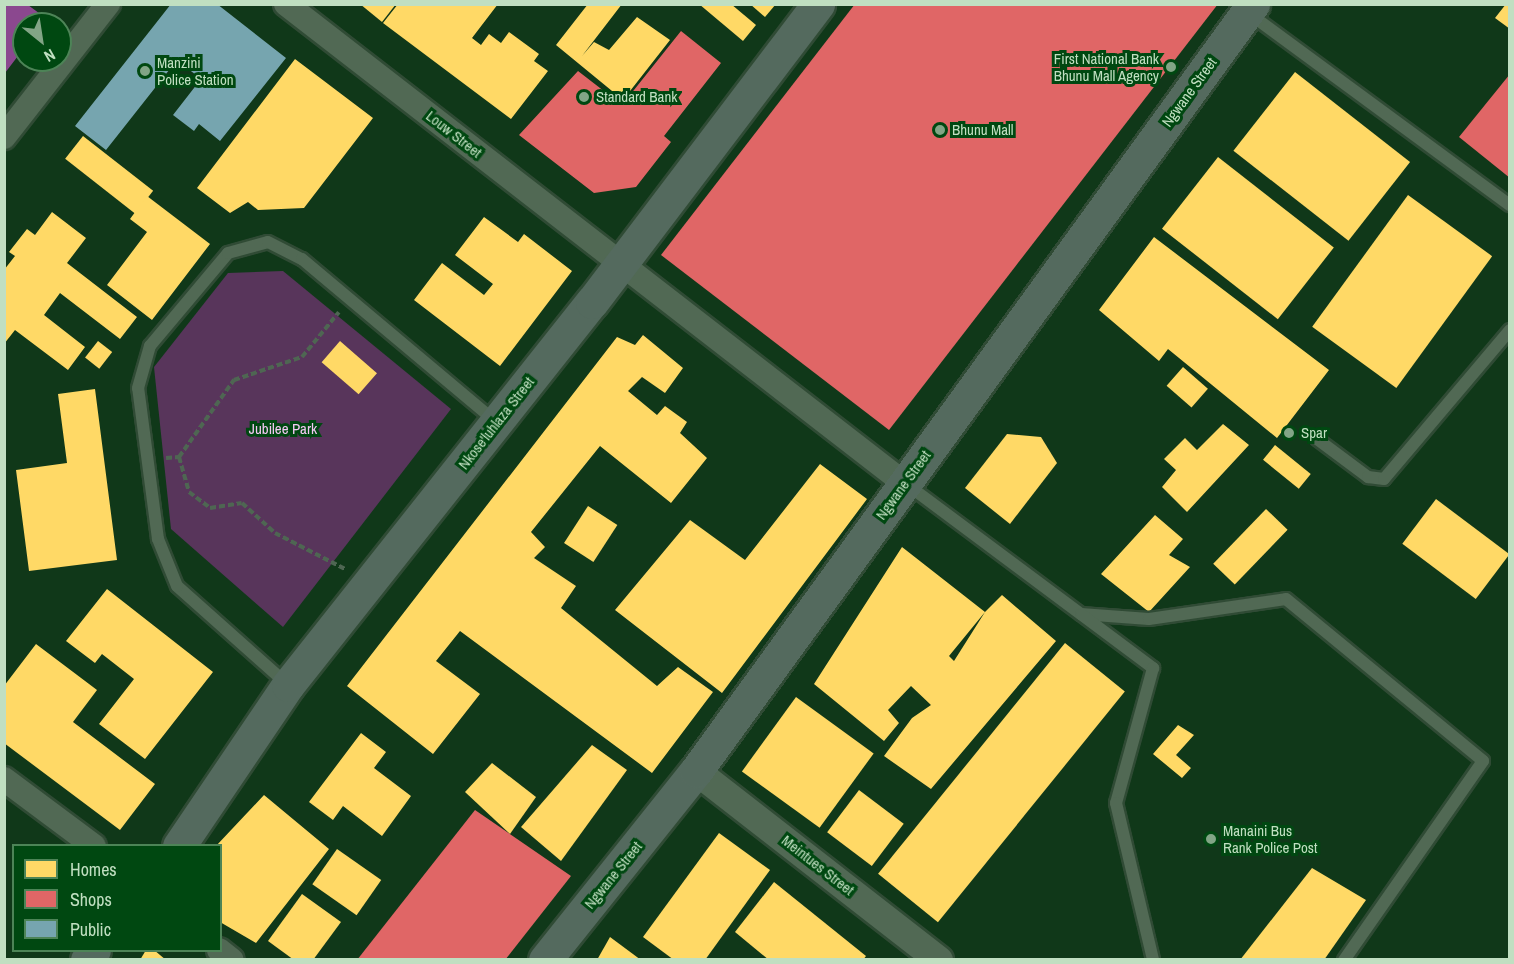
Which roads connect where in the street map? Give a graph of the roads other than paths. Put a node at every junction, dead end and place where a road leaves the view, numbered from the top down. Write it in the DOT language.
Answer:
graph roads {
  1 [pos="108,4"];
  2 [pos="286,4"];
  3 [pos="818,4"];
  4 [pos="1250,8"];
  5 [pos="4,137"];
  6 [pos="1509,205"];
  7 [pos="621,264"];
  8 [pos="1509,330"];
  9 [pos="496,422"];
  10 [pos="1317,439"];
  11 [pos="904,483"];
  12 [pos="1081,615"];
  13 [pos="288,685"];
  14 [pos="696,771"];
  15 [pos="4,779"];
  16 [pos="91,844"];
  17 [pos="180,844"];
  18 [pos="545,960"];
  19 [pos="939,960"];
  20 [pos="1153,960"];
  21 [pos="1344,960"];
  1 -- 5 [label="street"];
  2 -- 7 [label="street, Louw Street"];
  3 -- 7 [label="main road, Nkose'luhlaza Street"];
  4 -- 6 [label="lane"];
  4 -- 11 [label="main road, Ngwane Street"];
  7 -- 9 [label="main road, Nkose'luhlaza Street"];
  7 -- 11 [label="street, Louw Street"];
  8 -- 10 [label="lane"];
  9 -- 13 [label="main road, Nkose'luhlaza Street"];
  9 -- 13 [label="lane"];
  11 -- 12 [label="lane"];
  11 -- 14 [label="main road, Ngwane Street"];
  12 -- 20 [label="lane"];
  12 -- 21 [label="lane"];
  13 -- 17 [label="main road, Nkose'luhlaza Street"];
  14 -- 18 [label="main road, Ngwane Street"];
  14 -- 19 [label="street, Meintues Street"];
  15 -- 16 [label="street"];
}
